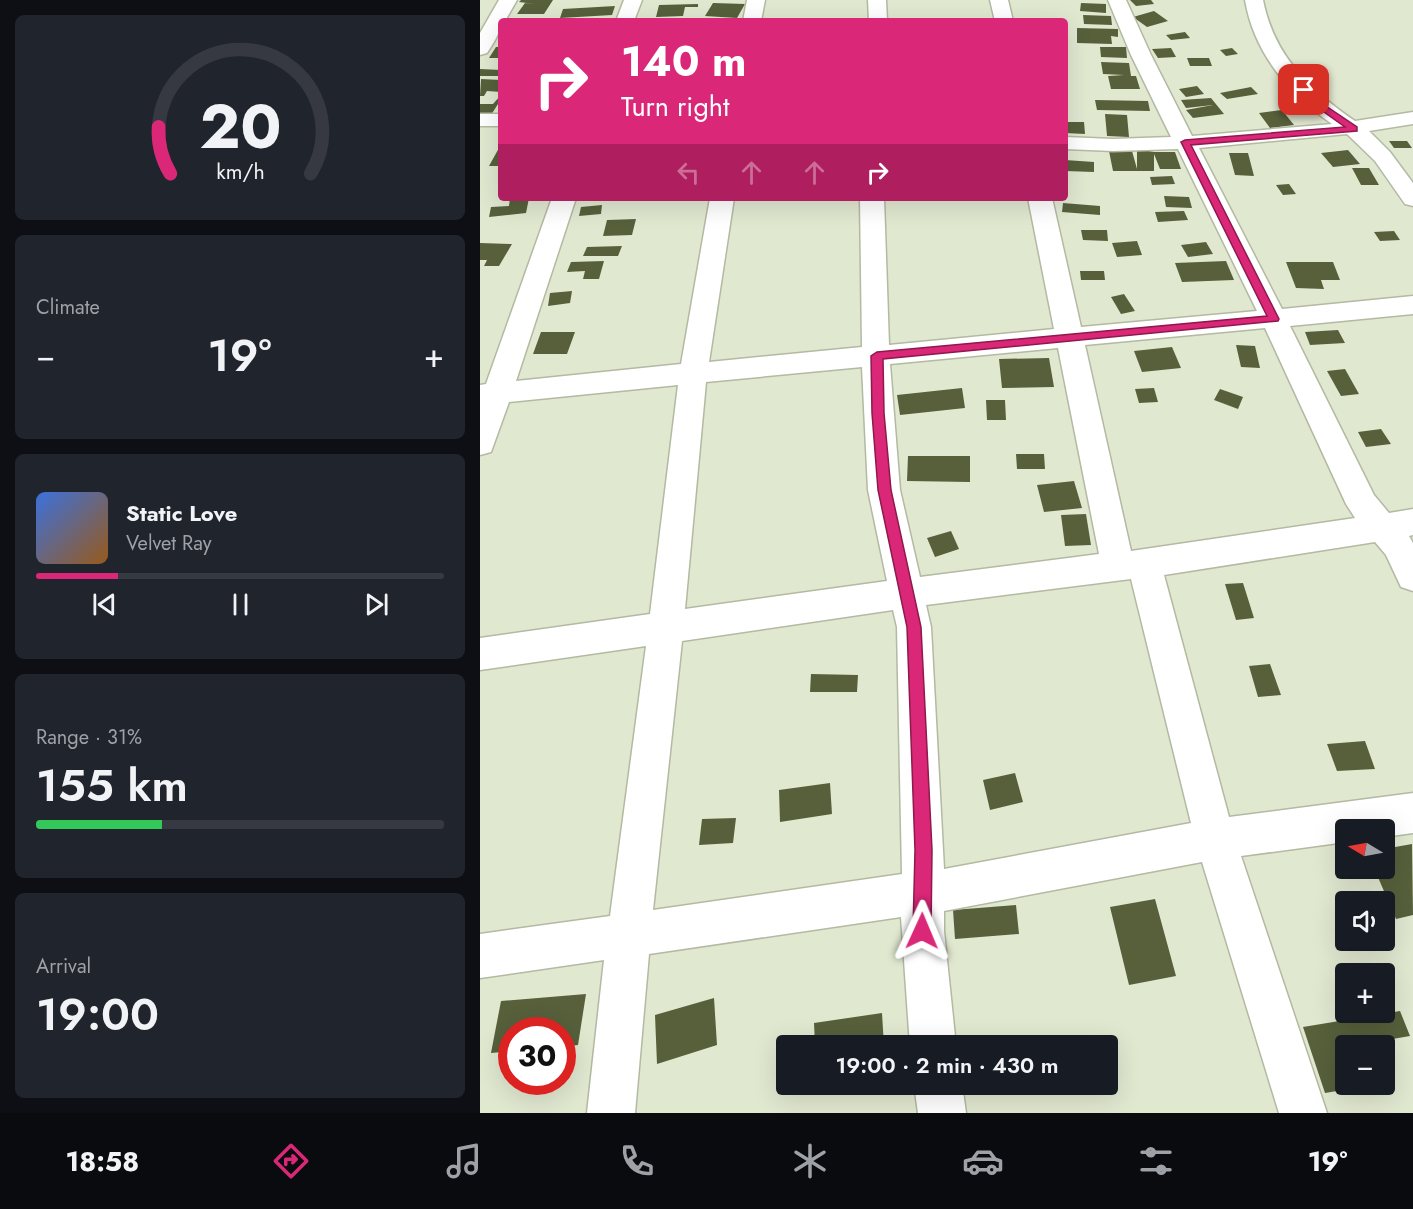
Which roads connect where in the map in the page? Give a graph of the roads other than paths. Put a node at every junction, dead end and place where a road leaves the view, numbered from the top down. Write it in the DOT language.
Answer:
graph roads {
  1 [pos="508,0"];
  2 [pos="633,0"];
  3 [pos="756,0"];
  4 [pos="878,0"];
  5 [pos="999,0"];
  6 [pos="1117,0"];
  7 [pos="1254,0"];
  8 [pos="627,18"];
  9 [pos="753,18"];
  10 [pos="878,18"];
  11 [pos="1003,18"];
  12 [pos="480,49"];
  13 [pos="1413,118"];
  14 [pos="480,120"];
  15 [pos="498,120"];
  16 [pos="1353,129"];
  17 [pos="1185,142"];
  18 [pos="1068,143"];
  19 [pos="1413,199"];
  20 [pos="563,201"];
  21 [pos="722,201"];
  22 [pos="872,201"];
  23 [pos="1041,201"];
  24 [pos="1413,305"];
  25 [pos="1274,319"];
  26 [pos="1068,339"];
  27 [pos="877,356"];
  28 [pos="693,373"];
  29 [pos="488,394"];
  30 [pos="480,444"];
  31 [pos="1397,525"];
  32 [pos="1131,566"];
  33 [pos="1413,578"];
  34 [pos="907,594"];
  35 [pos="666,628"];
  36 [pos="480,654"];
  37 [pos="1413,813"];
  38 [pos="1215,839"];
  39 [pos="922,893"];
  40 [pos="629,934"];
  41 [pos="480,956"];
  42 [pos="932,1035"];
  43 [pos="940,1095"];
  44 [pos="611,1113"];
  45 [pos="942,1113"];
  46 [pos="1303,1113"];
  1 -- 12 [label="street"];
  2 -- 8 [label="street"];
  3 -- 9 [label="street"];
  4 -- 10 [label="street"];
  5 -- 11 [label="street"];
  6 -- 17 [label="street"];
  7 -- 16 [label="street"];
  13 -- 16 [label="street"];
  14 -- 15 [label="street"];
  16 -- 17 [label="street"];
  16 -- 19 [label="street"];
  17 -- 18 [label="street"];
  17 -- 25 [label="street"];
  20 -- 29 [label="street"];
  21 -- 28 [label="street"];
  22 -- 27 [label="street"];
  23 -- 26 [label="street"];
  24 -- 25 [label="street"];
  25 -- 26 [label="street"];
  25 -- 31 [label="street"];
  26 -- 27 [label="street"];
  26 -- 32 [label="street"];
  27 -- 28 [label="street"];
  27 -- 34 [label="street"];
  28 -- 29 [label="street"];
  28 -- 35 [label="street"];
  29 -- 30 [label="street"];
  31 -- 32 [label="street"];
  31 -- 33 [label="street"];
  32 -- 34 [label="street"];
  32 -- 38 [label="street"];
  34 -- 35 [label="street"];
  34 -- 39 [label="street"];
  35 -- 36 [label="street"];
  35 -- 40 [label="street"];
  37 -- 38 [label="street"];
  38 -- 39 [label="street"];
  38 -- 46 [label="street"];
  39 -- 40 [label="street"];
  39 -- 42 [label="street"];
  40 -- 41 [label="street"];
  40 -- 44 [label="street"];
  43 -- 45 [label="street"];
}
